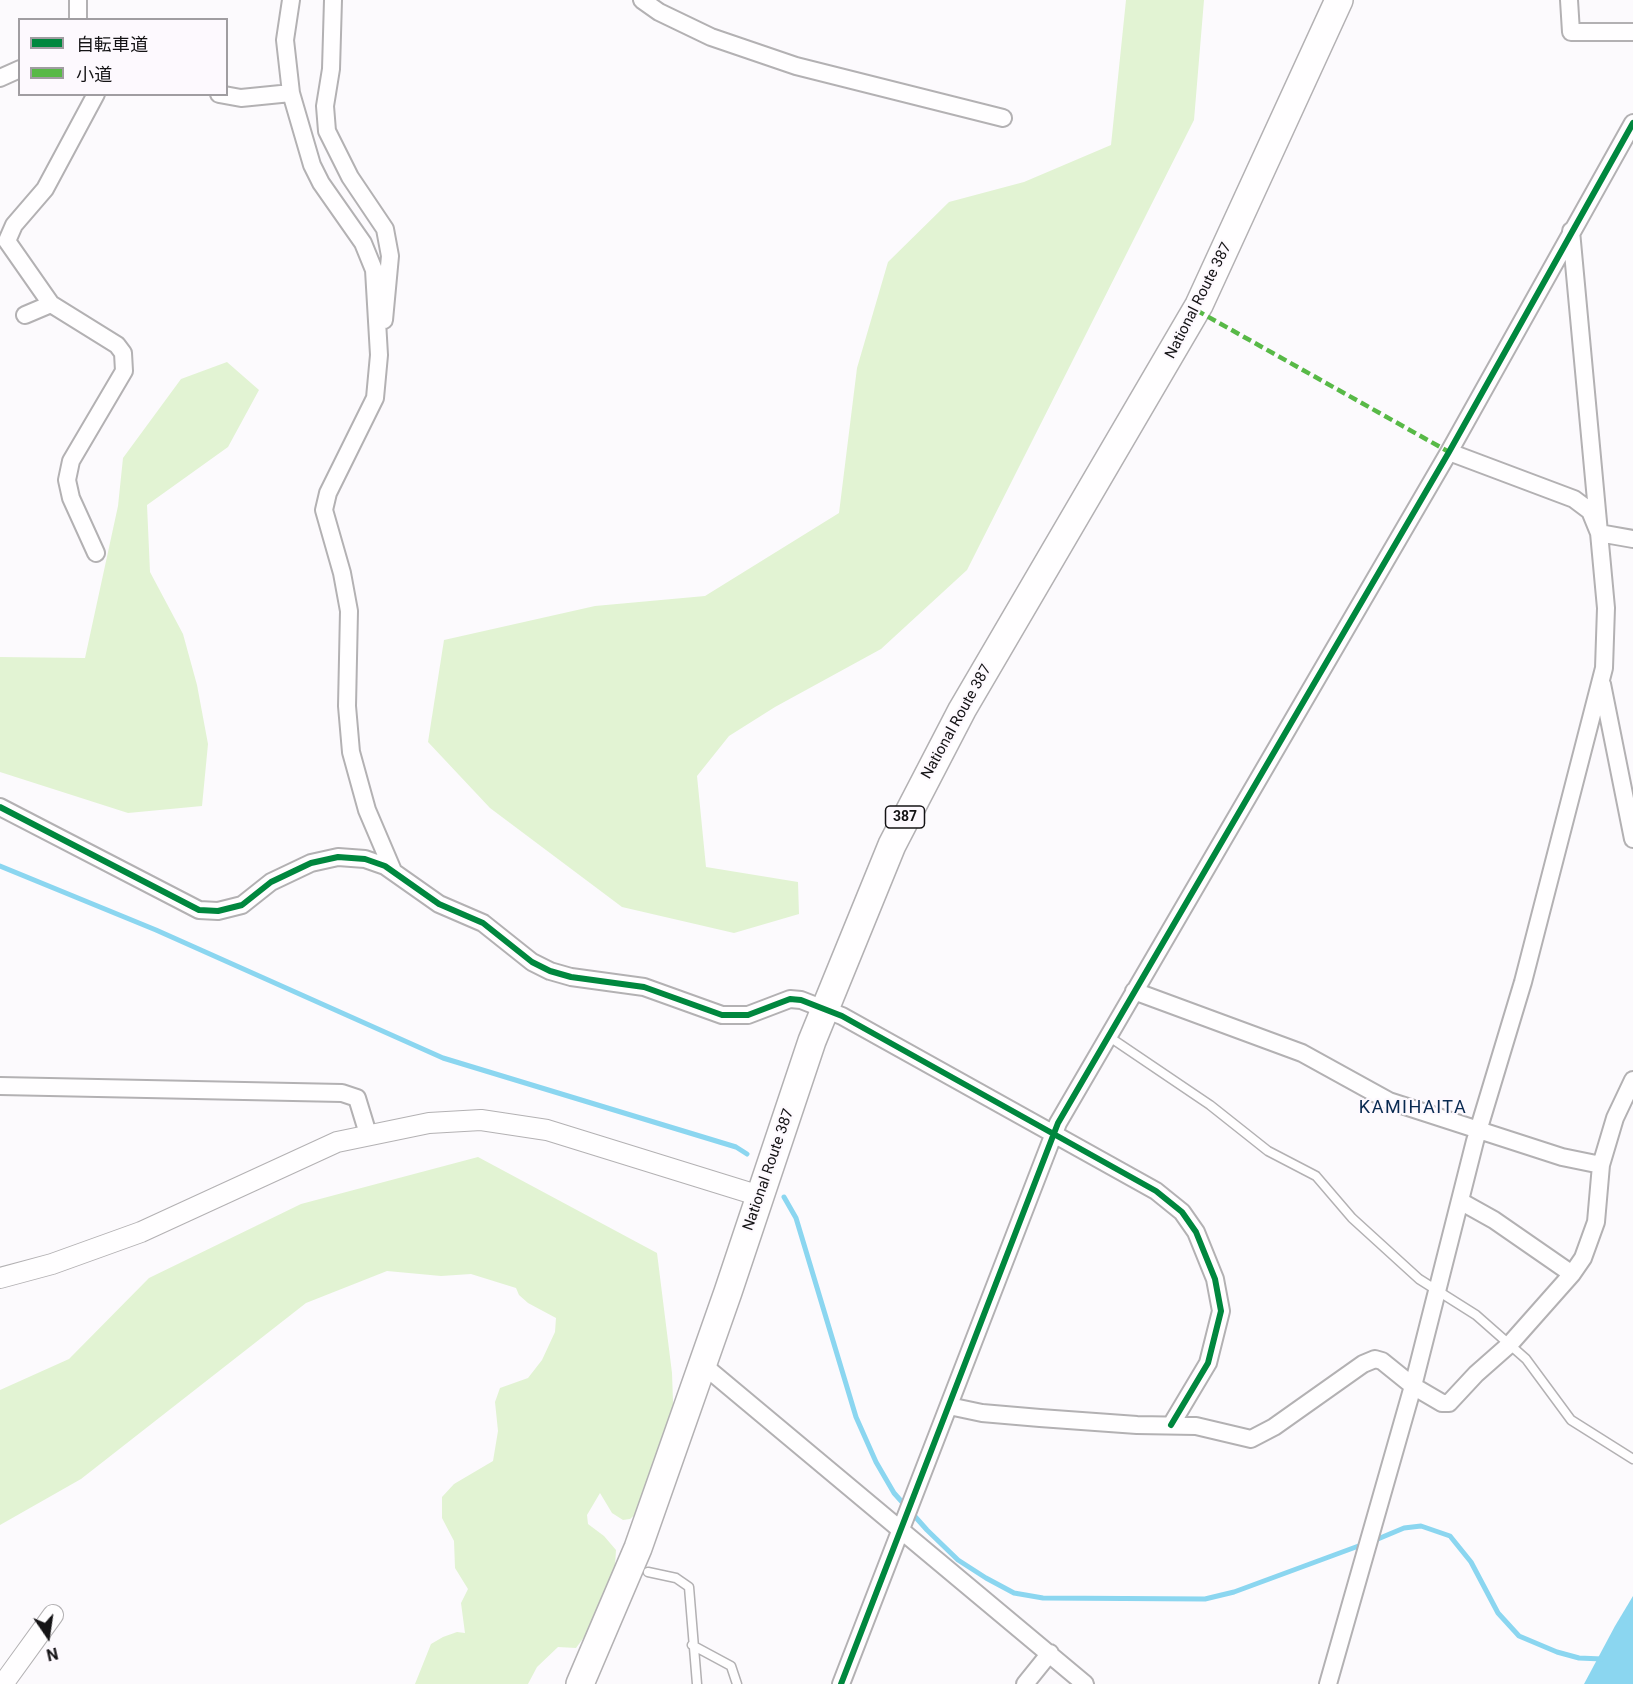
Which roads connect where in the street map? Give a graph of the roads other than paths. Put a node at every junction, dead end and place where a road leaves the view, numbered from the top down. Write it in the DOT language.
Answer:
graph roads {
  1 [pos="78,0"];
  2 [pos="291,0"];
  3 [pos="333,0"];
  4 [pos="642,0"];
  5 [pos="1339,0"];
  6 [pos="1569,0"];
  7 [pos="78,18"];
  8 [pos="1633,32"];
  9 [pos="18,70"];
  10 [pos="0,78"];
  11 [pos="291,93"];
  12 [pos="95,96"];
  13 [pos="228,96"];
  14 [pos="1003,118"];
  15 [pos="1633,123"];
  16 [pos="1571,231"];
  17 [pos="51,304"];
  18 [pos="25,315"];
  19 [pos="379,355"];
  20 [pos="1449,452"];
  21 [pos="1599,533"];
  22 [pos="1633,539"];
  23 [pos="96,553"];
  24 [pos="1601,680"];
  25 [pos="0,807"];
  26 [pos="1633,838"];
  27 [pos="393,871"];
  28 [pos="1134,991"];
  29 [pos="824,1008"];
  30 [pos="1108,1036"];
  31 [pos="0,1086"];
  32 [pos="1632,1086"];
  33 [pos="1478,1131"];
  34 [pos="368,1134"];
  35 [pos="1053,1134"];
  36 [pos="1601,1165"];
  37 [pos="760,1196"];
  38 [pos="1460,1201"];
  39 [pos="1572,1274"];
  40 [pos="0,1278"];
  41 [pos="1437,1290"];
  42 [pos="1510,1344"];
  43 [pos="702,1364"];
  44 [pos="1413,1386"];
  45 [pos="949,1406"];
  46 [pos="1171,1425"];
  47 [pos="1633,1459"];
  48 [pos="900,1532"];
  49 [pos="648,1572"];
  50 [pos="53,1615"];
  51 [pos="692,1645"];
  52 [pos="1050,1653"];
  53 [pos="3,1684"];
  54 [pos="580,1684"];
  55 [pos="697,1684"];
  56 [pos="737,1684"];
  57 [pos="841,1684"];
  58 [pos="1024,1684"];
  59 [pos="1084,1684"];
  60 [pos="1328,1684"];
  1 -- 7 [label="street"];
  2 -- 11 [label="street"];
  3 -- 19 [label="street"];
  4 -- 14 [label="street"];
  5 -- 29 [label="highway, National Route 387 / 387"];
  6 -- 8 [label="street"];
  9 -- 10 [label="street"];
  11 -- 13 [label="street"];
  11 -- 19 [label="street"];
  12 -- 17 [label="street"];
  15 -- 16 [label="street"];
  16 -- 20 [label="street"];
  16 -- 21 [label="street"];
  17 -- 18 [label="street"];
  17 -- 23 [label="street"];
  19 -- 27 [label="street"];
  20 -- 21 [label="street"];
  20 -- 28 [label="street"];
  21 -- 22 [label="street"];
  21 -- 24 [label="street"];
  24 -- 26 [label="street"];
  24 -- 33 [label="street"];
  25 -- 27 [label="street"];
  27 -- 29 [label="street"];
  28 -- 30 [label="street"];
  28 -- 33 [label="street"];
  29 -- 35 [label="street"];
  29 -- 37 [label="highway, National Route 387 / 387"];
  30 -- 35 [label="street"];
  30 -- 41 [label="lane"];
  31 -- 34 [label="street"];
  32 -- 36 [label="street"];
  33 -- 36 [label="street"];
  33 -- 38 [label="street"];
  34 -- 37 [label="street"];
  34 -- 40 [label="street"];
  35 -- 45 [label="street"];
  35 -- 46 [label="street"];
  36 -- 39 [label="street"];
  37 -- 43 [label="highway, National Route 387 / 387"];
  38 -- 39 [label="street"];
  38 -- 41 [label="street"];
  39 -- 42 [label="street"];
  41 -- 42 [label="lane"];
  41 -- 44 [label="street"];
  42 -- 44 [label="street"];
  42 -- 47 [label="lane"];
  43 -- 48 [label="street"];
  43 -- 54 [label="highway, National Route 387 / 387"];
  44 -- 46 [label="street"];
  44 -- 60 [label="street"];
  45 -- 46 [label="street"];
  45 -- 48 [label="street"];
  48 -- 52 [label="street"];
  48 -- 57 [label="street"];
  49 -- 51 [label="lane"];
  50 -- 53 [label="street"];
  51 -- 55 [label="lane"];
  51 -- 56 [label="lane"];
  52 -- 58 [label="street"];
  52 -- 59 [label="street"];
}
